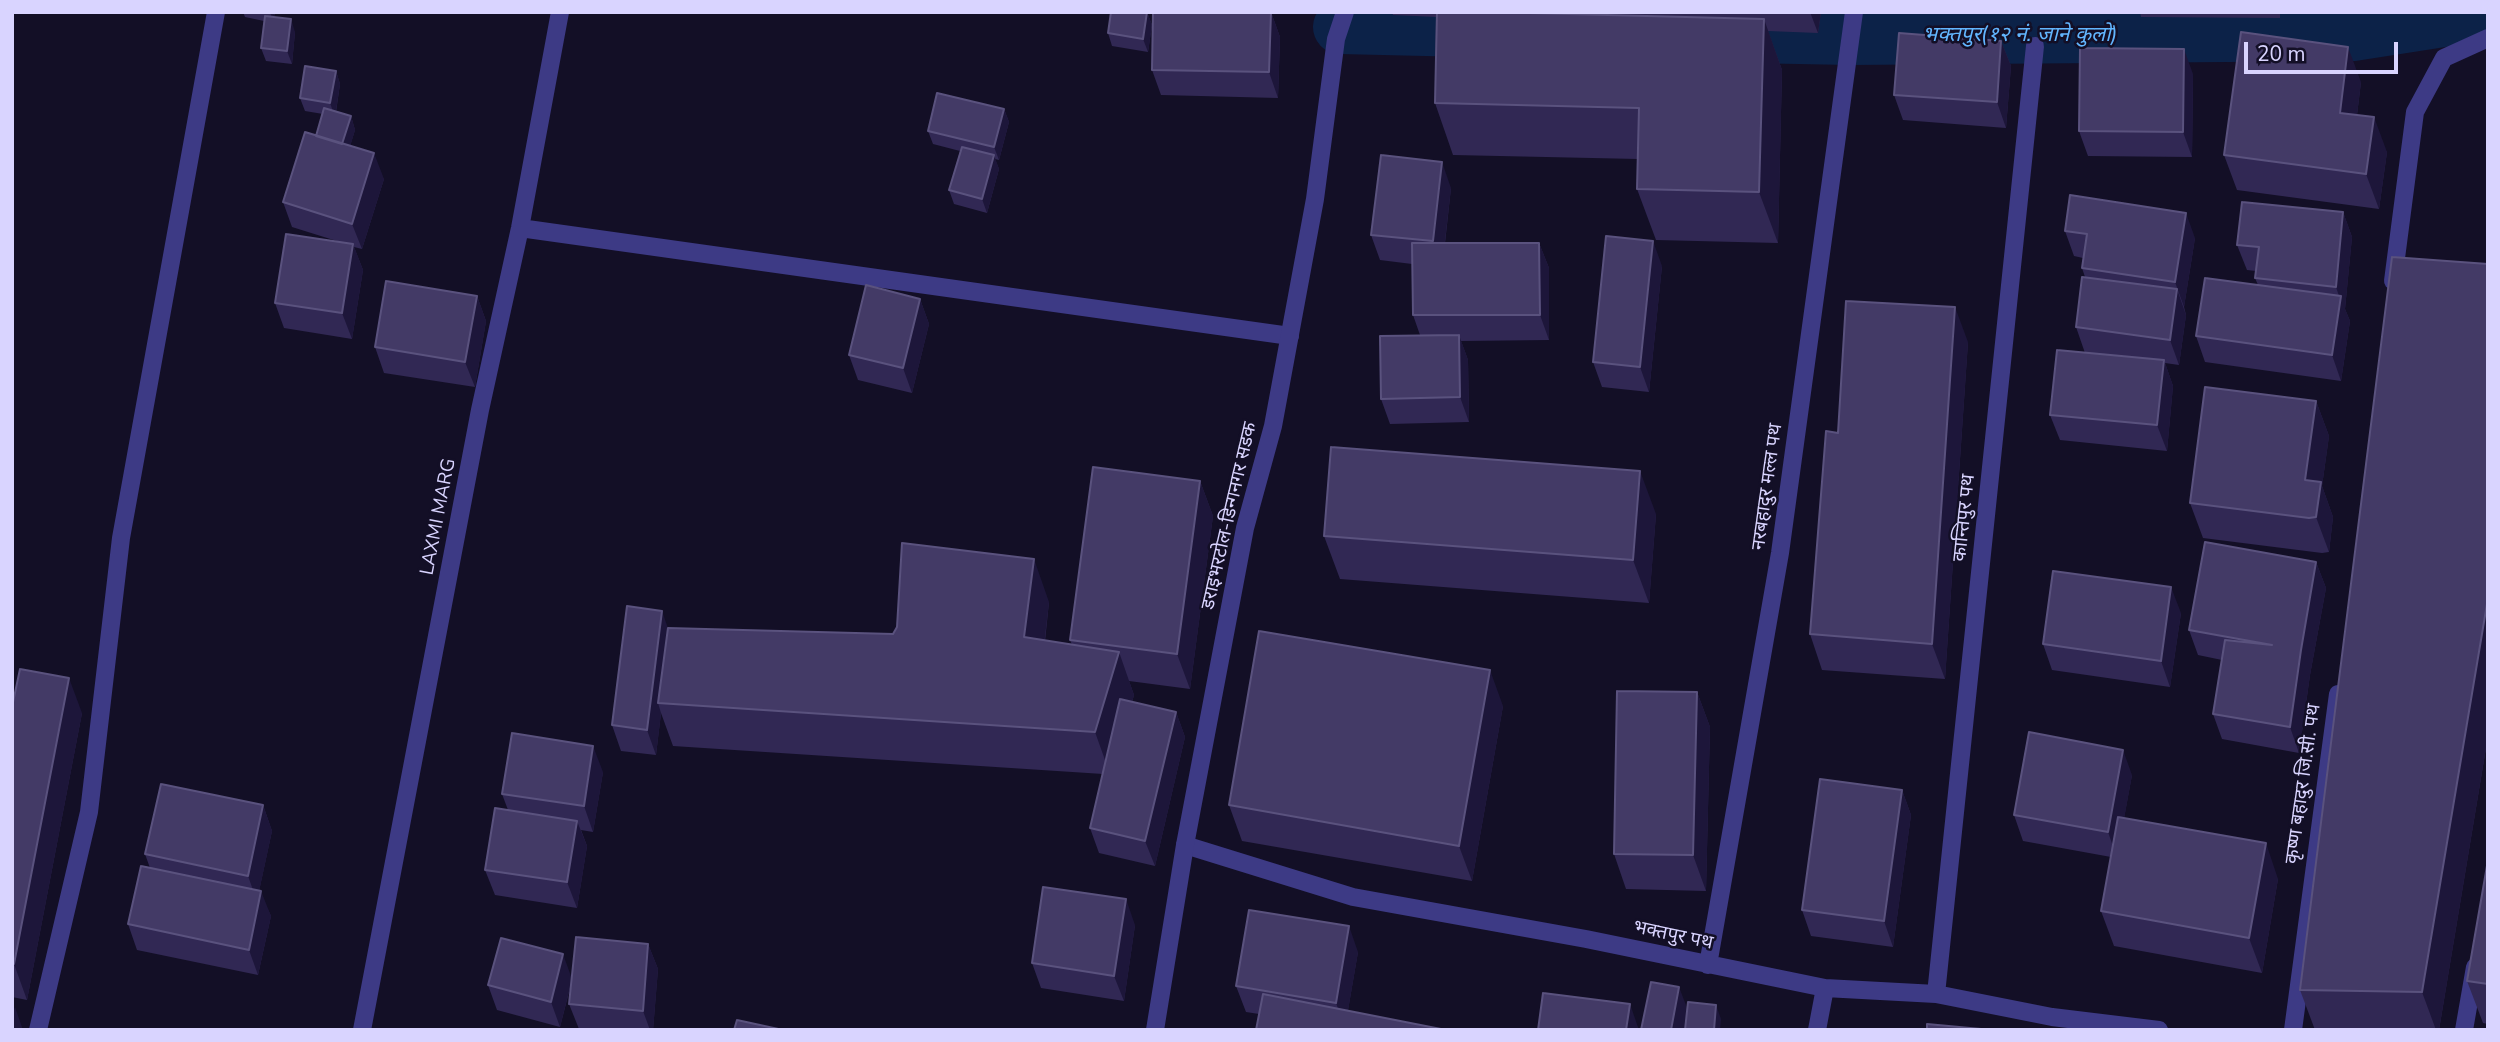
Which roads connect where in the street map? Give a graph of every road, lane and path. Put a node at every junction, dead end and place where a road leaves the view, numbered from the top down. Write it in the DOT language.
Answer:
graph roads {
  1 [pos="216,12"];
  2 [pos="560,12"];
  3 [pos="1345,12"];
  4 [pos="1854,12"];
  5 [pos="2488,38"];
  6 [pos="2035,46"];
  7 [pos="520,228"];
  8 [pos="2390,304"];
  9 [pos="1290,336"];
  10 [pos="2340,674"];
  11 [pos="1185,845"];
  12 [pos="2477,952"];
  13 [pos="1709,965"];
  14 [pos="1825,988"];
  15 [pos="1936,994"];
  16 [pos="38,1030"];
  17 [pos="362,1030"];
  18 [pos="1155,1030"];
  19 [pos="1817,1030"];
  20 [pos="2159,1030"];
  21 [pos="2293,1030"];
  22 [pos="2465,1030"];
  1 -- 16 [label="street"];
  2 -- 7 [label="street, LAXMI MARG"];
  3 -- 9 [label="street, डराइभरटोल-डिन्गनगर सडक"];
  4 -- 13 [label="street, नरबहादुर मल्ल पथ"];
  5 -- 8 [label="street"];
  6 -- 15 [label="street, कान्तिपुर पथ"];
  7 -- 9 [label="street"];
  7 -- 17 [label="street, LAXMI MARG"];
  9 -- 11 [label="street, डराइभरटोल-डिन्गनगर सडक"];
  10 -- 21 [label="street, कृष्ण बहादुर जि.सी. पथ"];
  11 -- 13 [label="street, भक्तपुर पथ"];
  11 -- 18 [label="street, डराइभरटोल-डिन्गनगर सडक"];
  12 -- 22 [label="street"];
  13 -- 14 [label="street, भक्तपुर पथ"];
  14 -- 15 [label="street, भक्तपुर पथ"];
  14 -- 19 [label="street"];
  15 -- 20 [label="street, भक्तपुर पथ"];
}
